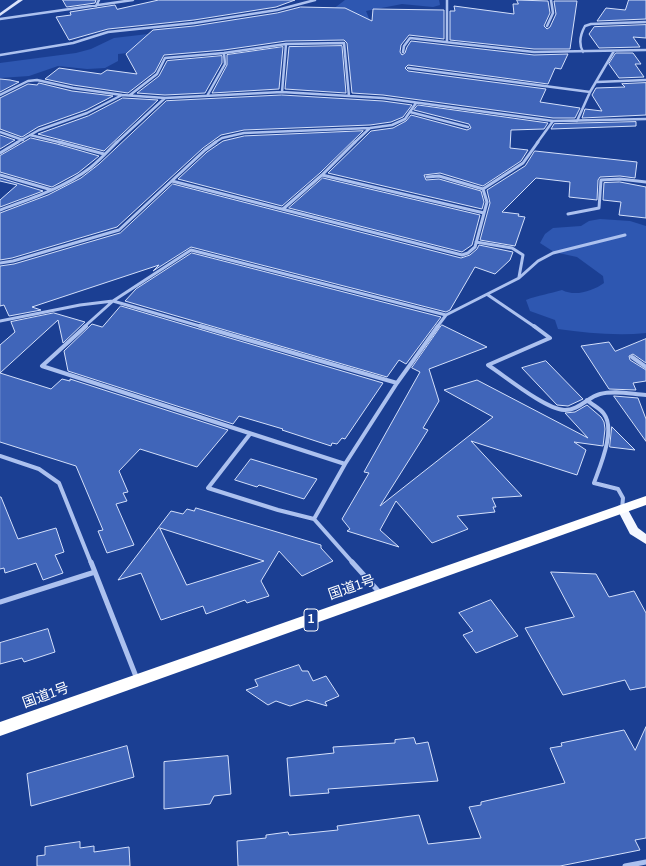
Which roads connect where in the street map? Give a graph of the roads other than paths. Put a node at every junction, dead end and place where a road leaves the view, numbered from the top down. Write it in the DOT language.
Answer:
graph roads {
  1 [pos="20,0"];
  2 [pos="99,0"];
  3 [pos="133,0"];
  4 [pos="315,0"];
  5 [pos="447,0"];
  6 [pos="551,0"];
  7 [pos="96,6"];
  8 [pos="0,15"];
  9 [pos="0,19"];
  10 [pos="646,22"];
  11 [pos="547,26"];
  12 [pos="447,42"];
  13 [pos="286,44"];
  14 [pos="646,50"];
  15 [pos="614,51"];
  16 [pos="403,52"];
  17 [pos="583,52"];
  18 [pos="224,53"];
  19 [pos="0,55"];
  20 [pos="408,68"];
  21 [pos="646,80"];
  22 [pos="597,82"];
  23 [pos="282,92"];
  24 [pos="590,92"];
  25 [pos="0,95"];
  26 [pos="122,95"];
  27 [pos="129,96"];
  28 [pos="207,96"];
  29 [pos="349,96"];
  30 [pos="165,98"];
  31 [pos="416,103"];
  32 [pos="410,112"];
  33 [pos="646,119"];
  34 [pos="553,121"];
  35 [pos="577,121"];
  36 [pos="468,127"];
  37 [pos="370,128"];
  38 [pos="0,132"];
  39 [pos="30,135"];
  40 [pos="23,140"];
  41 [pos="0,153"];
  42 [pos="104,154"];
  43 [pos="0,175"];
  44 [pos="322,175"];
  45 [pos="427,177"];
  46 [pos="172,181"];
  47 [pos="646,182"];
  48 [pos="483,189"];
  49 [pos="52,190"];
  50 [pos="284,209"];
  51 [pos="0,210"];
  52 [pos="484,214"];
  53 [pos="568,214"];
  54 [pos="625,235"];
  55 [pos="476,242"];
  56 [pos="0,263"];
  57 [pos="519,278"];
  58 [pos="488,295"];
  59 [pos="113,301"];
  60 [pos="446,315"];
  61 [pos="0,321"];
  62 [pos="632,357"];
  63 [pos="646,367"];
  64 [pos="397,383"];
  65 [pos="646,395"];
  66 [pos="587,400"];
  67 [pos="250,434"];
  68 [pos="0,456"];
  69 [pos="345,464"];
  70 [pos="646,500"];
  71 [pos="622,508"];
  72 [pos="314,519"];
  73 [pos="646,540"];
  74 [pos="95,572"];
  75 [pos="381,595"];
  76 [pos="0,602"];
  77 [pos="138,680"];
  78 [pos="0,729"];
  79 [pos="646,862"];
  80 [pos="625,866"];
  1 -- 8 [label="street"];
  2 -- 7 [label="street"];
  3 -- 7 [label="street"];
  4 -- 19 [label="street"];
  5 -- 12 [label="street"];
  6 -- 11 [label="street"];
  7 -- 9 [label="street"];
  10 -- 17 [label="street"];
  12 -- 16 [label="street"];
  12 -- 17 [label="street"];
  13 -- 18 [label="street"];
  13 -- 23 [label="street"];
  13 -- 29 [label="street"];
  14 -- 15 [label="street"];
  15 -- 17 [label="street"];
  15 -- 22 [label="street"];
  18 -- 27 [label="street"];
  18 -- 28 [label="street"];
  20 -- 24 [label="street"];
  21 -- 22 [label="street"];
  22 -- 24 [label="street"];
  23 -- 28 [label="street"];
  23 -- 29 [label="street"];
  24 -- 35 [label="street"];
  25 -- 26 [label="street"];
  26 -- 27 [label="street"];
  26 -- 39 [label="street"];
  27 -- 30 [label="street"];
  28 -- 30 [label="street"];
  29 -- 31 [label="street"];
  30 -- 42 [label="street"];
  31 -- 32 [label="street"];
  31 -- 34 [label="street"];
  32 -- 36 [label="street"];
  32 -- 37 [label="street"];
  33 -- 35 [label="street"];
  34 -- 35 [label="street"];
  34 -- 48 [label="street"];
  37 -- 44 [label="street"];
  37 -- 46 [label="street"];
  38 -- 40 [label="street"];
  39 -- 40 [label="street"];
  39 -- 42 [label="street"];
  40 -- 41 [label="street"];
  42 -- 49 [label="street"];
  43 -- 49 [label="street"];
  44 -- 50 [label="street"];
  44 -- 52 [label="street"];
  45 -- 48 [label="street"];
  46 -- 50 [label="street"];
  46 -- 56 [label="street"];
  47 -- 53 [label="street"];
  48 -- 52 [label="street"];
  49 -- 51 [label="street"];
  50 -- 55 [label="street"];
  52 -- 55 [label="street"];
  54 -- 57 [label="street"];
  55 -- 57 [label="street"];
  57 -- 58 [label="street"];
  58 -- 60 [label="street"];
  58 -- 66 [label="street"];
  59 -- 60 [label="street"];
  59 -- 61 [label="street"];
  59 -- 64 [label="street"];
  59 -- 67 [label="street"];
  60 -- 64 [label="street"];
  62 -- 63 [label="street"];
  64 -- 69 [label="street"];
  65 -- 66 [label="street"];
  66 -- 71 [label="street"];
  67 -- 69 [label="street"];
  67 -- 72 [label="street"];
  68 -- 74 [label="street"];
  69 -- 72 [label="street"];
  70 -- 71 [label="highway, 国道1号 / 1"];
  71 -- 73 [label="main road"];
  71 -- 75 [label="highway, 国道1号 / 1"];
  72 -- 75 [label="street"];
  74 -- 76 [label="street"];
  74 -- 77 [label="street"];
  75 -- 77 [label="highway, 国道1号 / 1"];
  77 -- 78 [label="highway, 国道1号 / 1"];
  79 -- 80 [label="street"];
}
